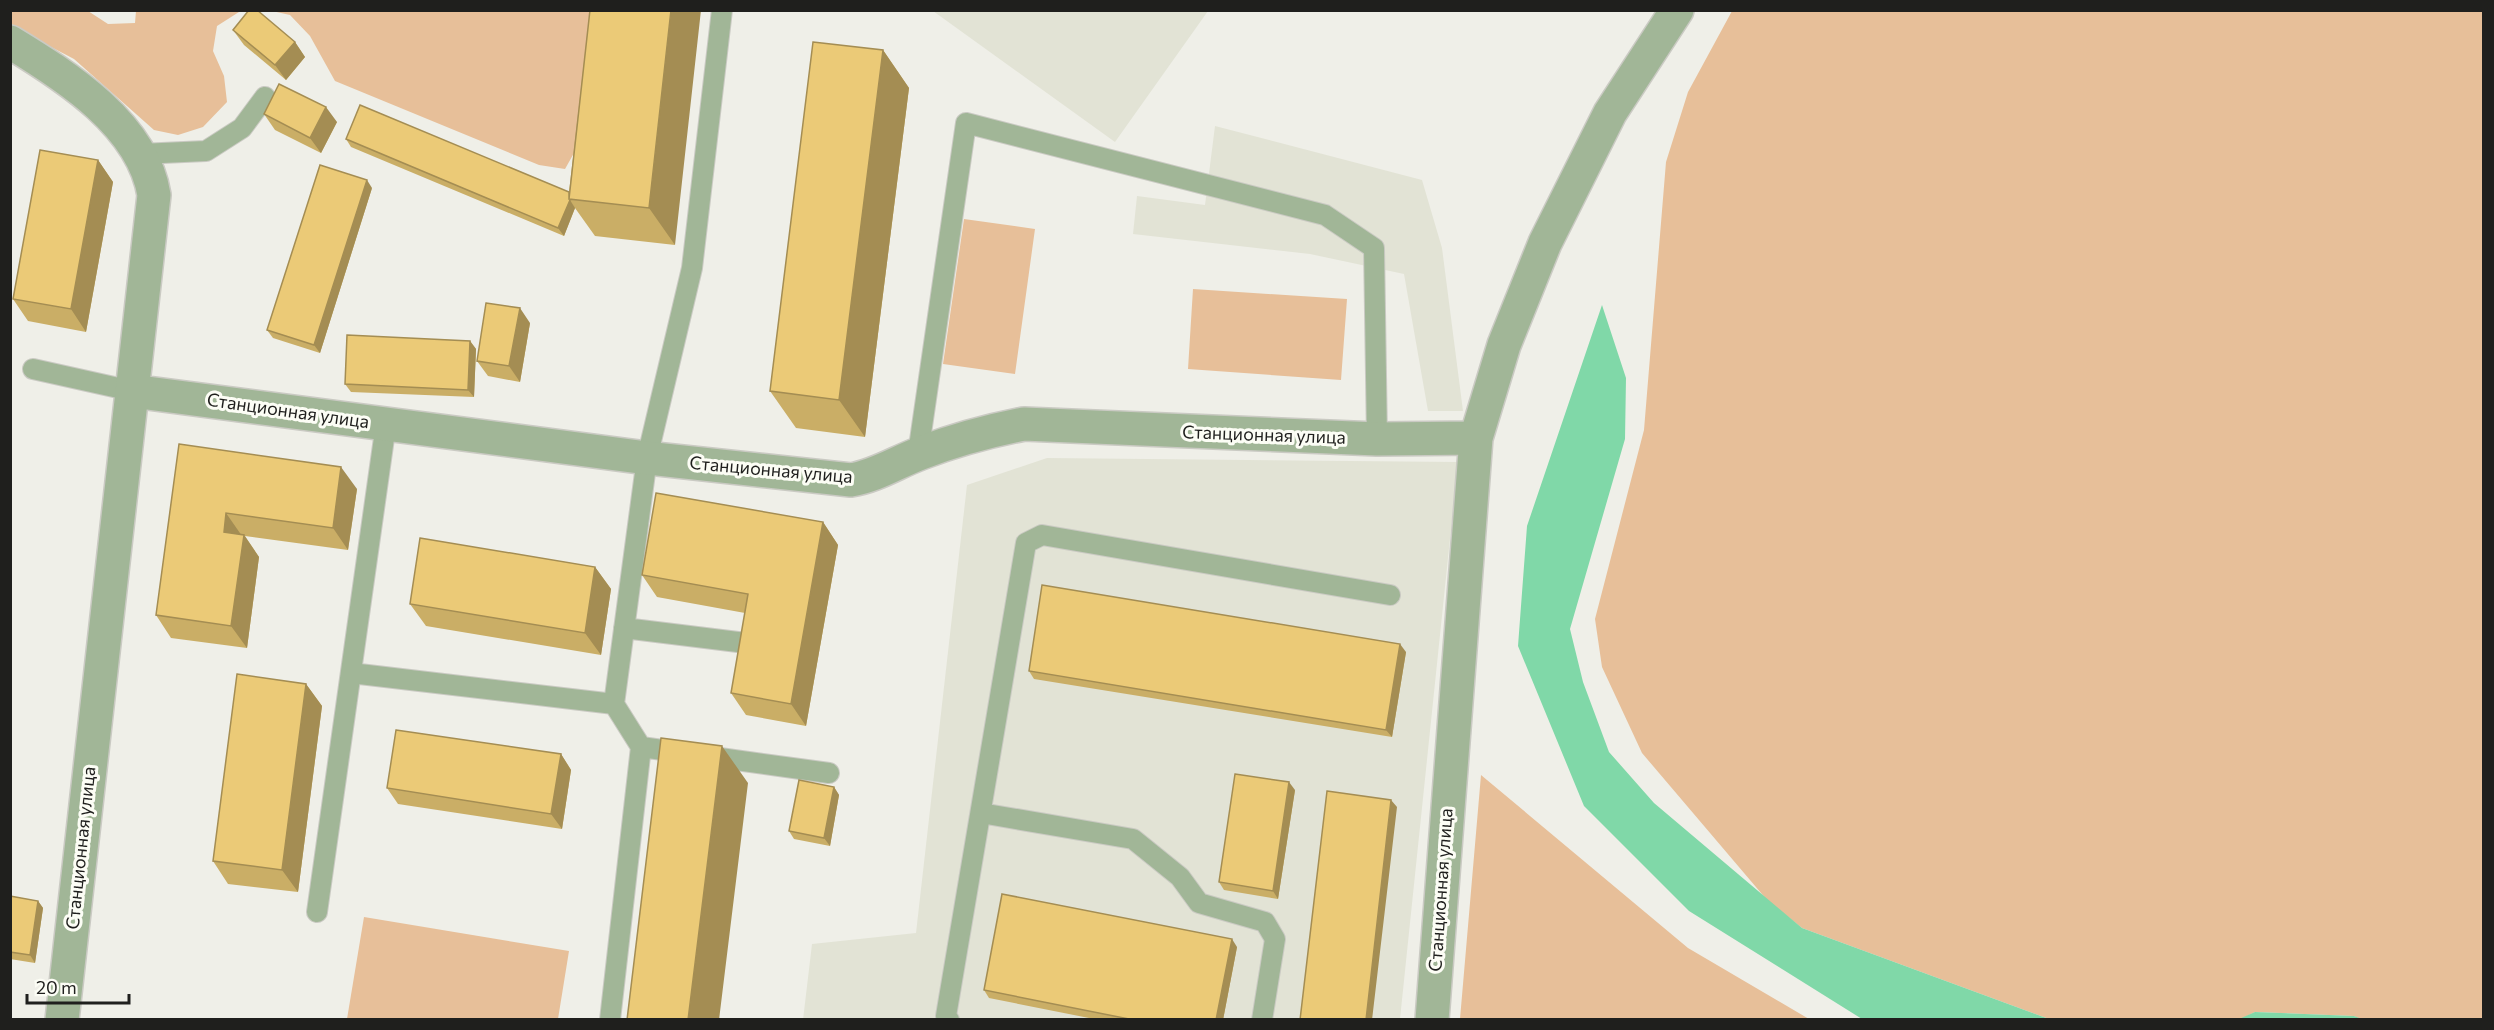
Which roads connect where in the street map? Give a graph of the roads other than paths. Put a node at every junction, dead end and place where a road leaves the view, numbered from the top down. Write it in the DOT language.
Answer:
graph roads {
  1 [pos="722,10"];
  2 [pos="1677,10"];
  3 [pos="10,42"];
  4 [pos="265,97"];
  5 [pos="140,154"];
  6 [pos="33,369"];
  7 [pos="132,391"];
  8 [pos="386,424"];
  9 [pos="1476,438"];
  10 [pos="1377,439"];
  11 [pos="918,454"];
  12 [pos="647,458"];
  13 [pos="1390,595"];
  14 [pos="624,628"];
  15 [pos="746,643"];
  16 [pos="351,672"];
  17 [pos="614,704"];
  18 [pos="642,747"];
  19 [pos="829,773"];
  20 [pos="981,813"];
  21 [pos="317,912"];
  22 [pos="62,1020"];
  23 [pos="610,1020"];
  24 [pos="949,1020"];
  25 [pos="1262,1020"];
  26 [pos="1432,1020"];
  1 -- 12 [label="lane"];
  2 -- 9 [label="street, Станционная улица"];
  3 -- 5 [label="street"];
  4 -- 5 [label="lane"];
  5 -- 7 [label="street, Станционная улица"];
  6 -- 7 [label="lane"];
  7 -- 8 [label="street, Станционная улица"];
  7 -- 22 [label="street, Станционная улица"];
  8 -- 12 [label="street, Станционная улица"];
  8 -- 16 [label="lane"];
  9 -- 10 [label="street, Станционная улица"];
  9 -- 26 [label="street, Станционная улица"];
  10 -- 11 [label="street, Станционная улица"];
  10 -- 11 [label="lane"];
  11 -- 12 [label="street, Станционная улица"];
  12 -- 14 [label="lane"];
  13 -- 20 [label="lane"];
  14 -- 15 [label="lane"];
  14 -- 17 [label="lane"];
  16 -- 17 [label="lane"];
  16 -- 21 [label="lane"];
  17 -- 18 [label="lane"];
  18 -- 19 [label="lane"];
  18 -- 23 [label="lane"];
  20 -- 24 [label="lane"];
  20 -- 25 [label="lane"];
}
